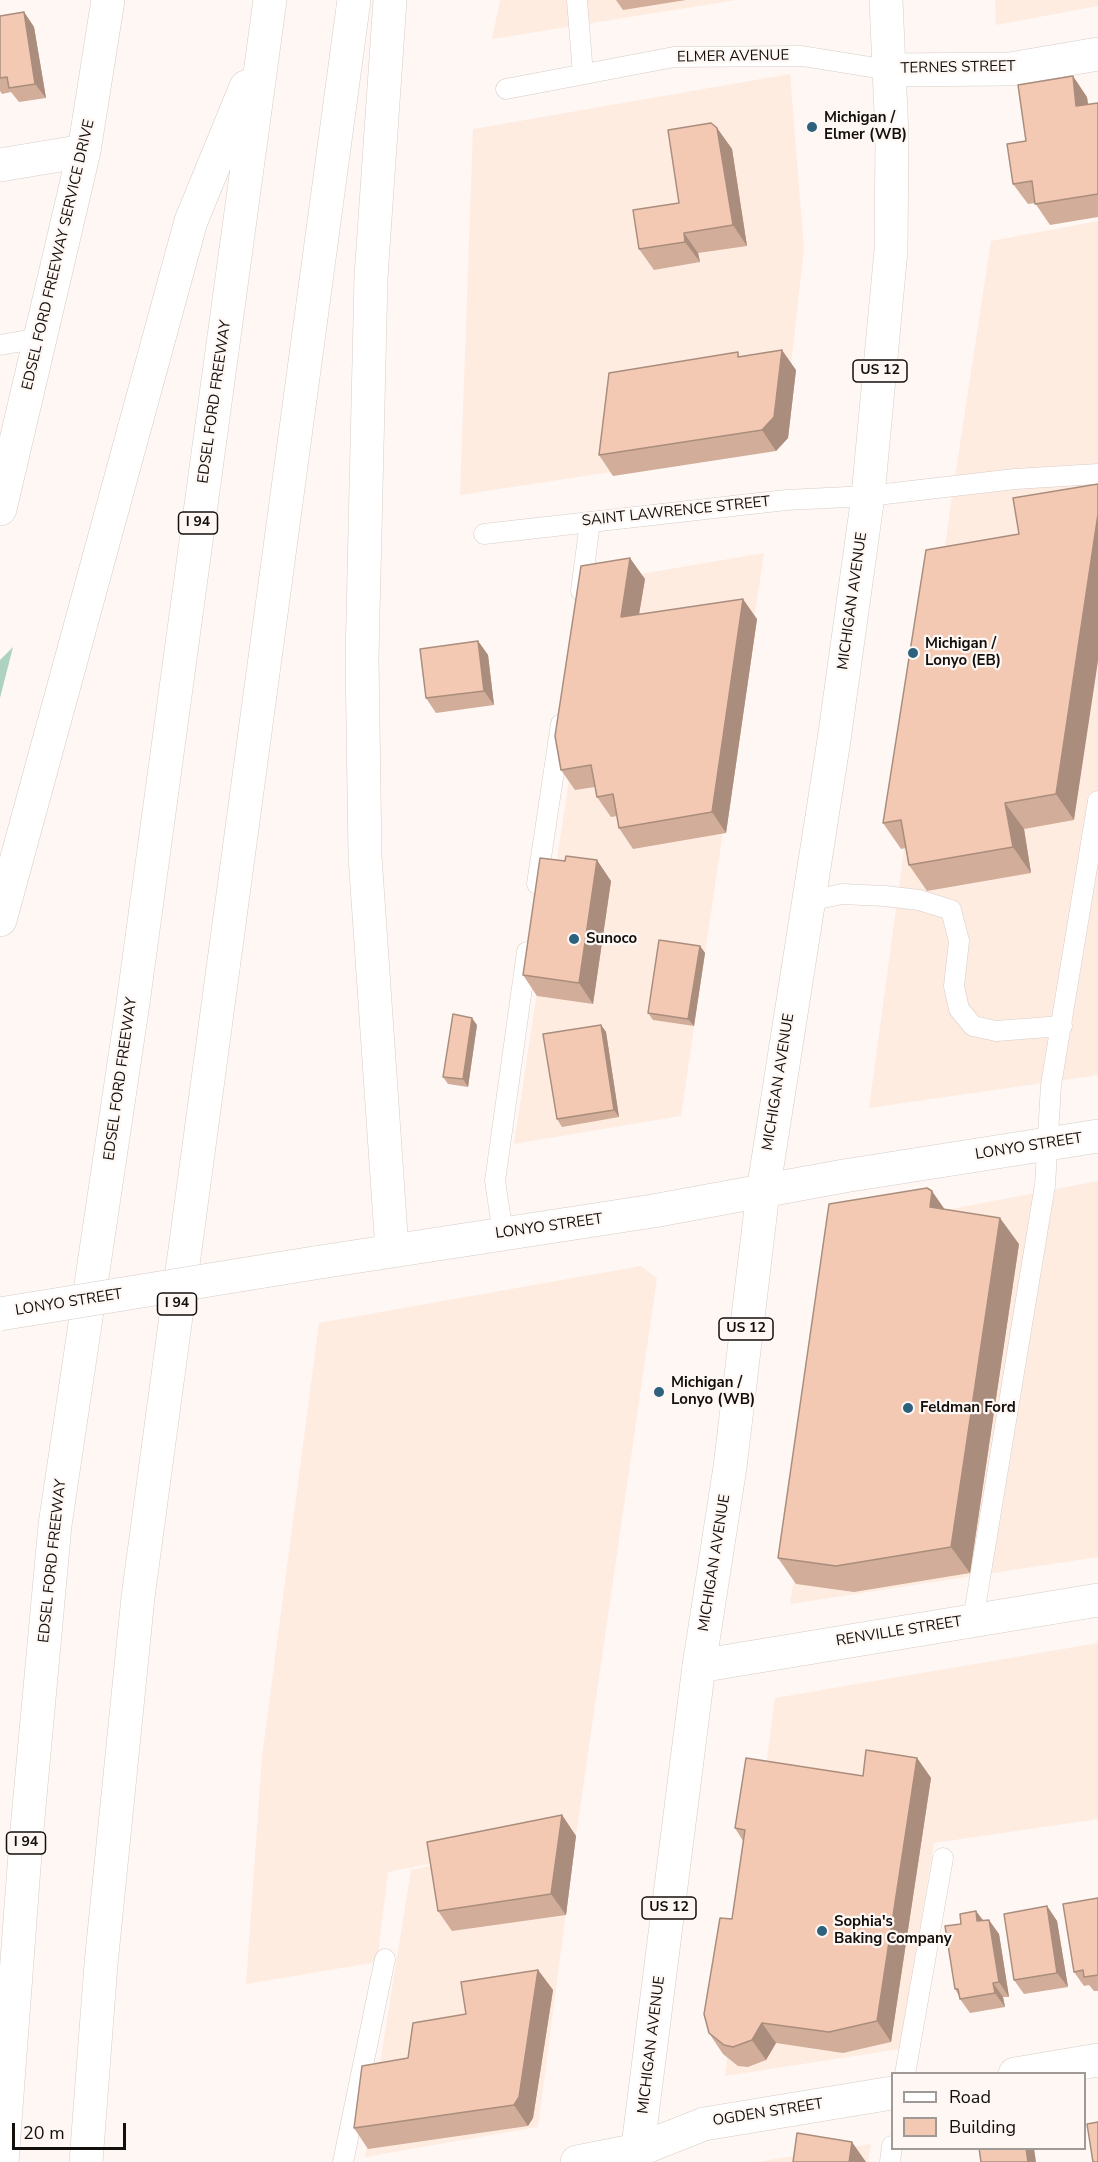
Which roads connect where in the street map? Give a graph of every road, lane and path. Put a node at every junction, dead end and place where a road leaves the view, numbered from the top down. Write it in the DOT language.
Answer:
graph roads {
  1 [pos="108,0"];
  2 [pos="270,0"];
  3 [pos="354,0"];
  4 [pos="390,0"];
  5 [pos="577,0"];
  6 [pos="886,0"];
  7 [pos="264,43"];
  8 [pos="1098,54"];
  9 [pos="889,70"];
  10 [pos="583,74"];
  11 [pos="506,89"];
  12 [pos="84,151"];
  13 [pos="0,165"];
  14 [pos="41,338"];
  15 [pos="0,345"];
  16 [pos="1098,474"];
  17 [pos="868,496"];
  18 [pos="0,509"];
  19 [pos="590,522"];
  20 [pos="484,534"];
  21 [pos="578,614"];
  22 [pos="564,703"];
  23 [pos="1098,801"];
  24 [pos="808,901"];
  25 [pos="534,904"];
  26 [pos="0,920"];
  27 [pos="529,938"];
  28 [pos="1062,1026"];
  29 [pos="1098,1136"];
  30 [pos="1048,1144"];
  31 [pos="763,1192"];
  32 [pos="504,1234"];
  33 [pos="392,1250"];
  34 [pos="0,1314"];
  35 [pos="1098,1600"];
  36 [pos="973,1620"];
  37 [pos="699,1666"];
  38 [pos="943,1858"];
  39 [pos="385,1959"];
  40 [pos="1098,2060"];
  41 [pos="905,2072"];
  42 [pos="1021,2072"];
  43 [pos="891,2093"];
  44 [pos="637,2156"];
  45 [pos="2,2162"];
  46 [pos="86,2162"];
  47 [pos="343,2162"];
  48 [pos="577,2162"];
  1 -- 12 [label="main road, EDSEL FORD FREEWAY SERVICE DRIVE"];
  2 -- 7 [label="main road, EDSEL FORD FREEWAY / I 94"];
  3 -- 46 [label="main road, I 94"];
  4 -- 33 [label="main road"];
  5 -- 10 [label="lane"];
  6 -- 9 [label="main road, MICHIGAN AVENUE / US 12"];
  7 -- 26 [label="main road"];
  7 -- 45 [label="main road, EDSEL FORD FREEWAY / I 94"];
  8 -- 9 [label="main road, TERNES STREET"];
  9 -- 10 [label="lane, ELMER AVENUE"];
  9 -- 17 [label="main road, MICHIGAN AVENUE / US 12"];
  10 -- 11 [label="lane, ELMER AVENUE"];
  12 -- 13 [label="main road"];
  12 -- 14 [label="main road, EDSEL FORD FREEWAY SERVICE DRIVE"];
  14 -- 15 [label="lane"];
  14 -- 18 [label="main road, EDSEL FORD FREEWAY SERVICE DRIVE"];
  16 -- 17 [label="lane, SAINT LAWRENCE STREET"];
  17 -- 19 [label="lane, SAINT LAWRENCE STREET"];
  17 -- 24 [label="main road, MICHIGAN AVENUE / US 12"];
  19 -- 20 [label="lane, SAINT LAWRENCE STREET"];
  19 -- 21 [label="lane"];
  22 -- 25 [label="lane"];
  23 -- 28 [label="lane"];
  24 -- 28 [label="lane"];
  24 -- 31 [label="main road, MICHIGAN AVENUE / US 12"];
  27 -- 32 [label="lane"];
  28 -- 30 [label="lane"];
  29 -- 30 [label="main road, LONYO STREET"];
  30 -- 31 [label="main road, LONYO STREET"];
  30 -- 36 [label="lane"];
  31 -- 32 [label="main road, LONYO STREET"];
  31 -- 37 [label="main road, MICHIGAN AVENUE / US 12"];
  32 -- 33 [label="main road, LONYO STREET"];
  33 -- 34 [label="main road, LONYO STREET, bridge"];
  35 -- 36 [label="main road, RENVILLE STREET"];
  36 -- 37 [label="main road, RENVILLE STREET"];
  37 -- 44 [label="main road, MICHIGAN AVENUE / US 12"];
  38 -- 41 [label="lane"];
  39 -- 47 [label="lane"];
  40 -- 42 [label="main road"];
  43 -- 44 [label="main road, OGDEN STREET"];
  44 -- 48 [label="main road, OGDEN STREET"];
}
